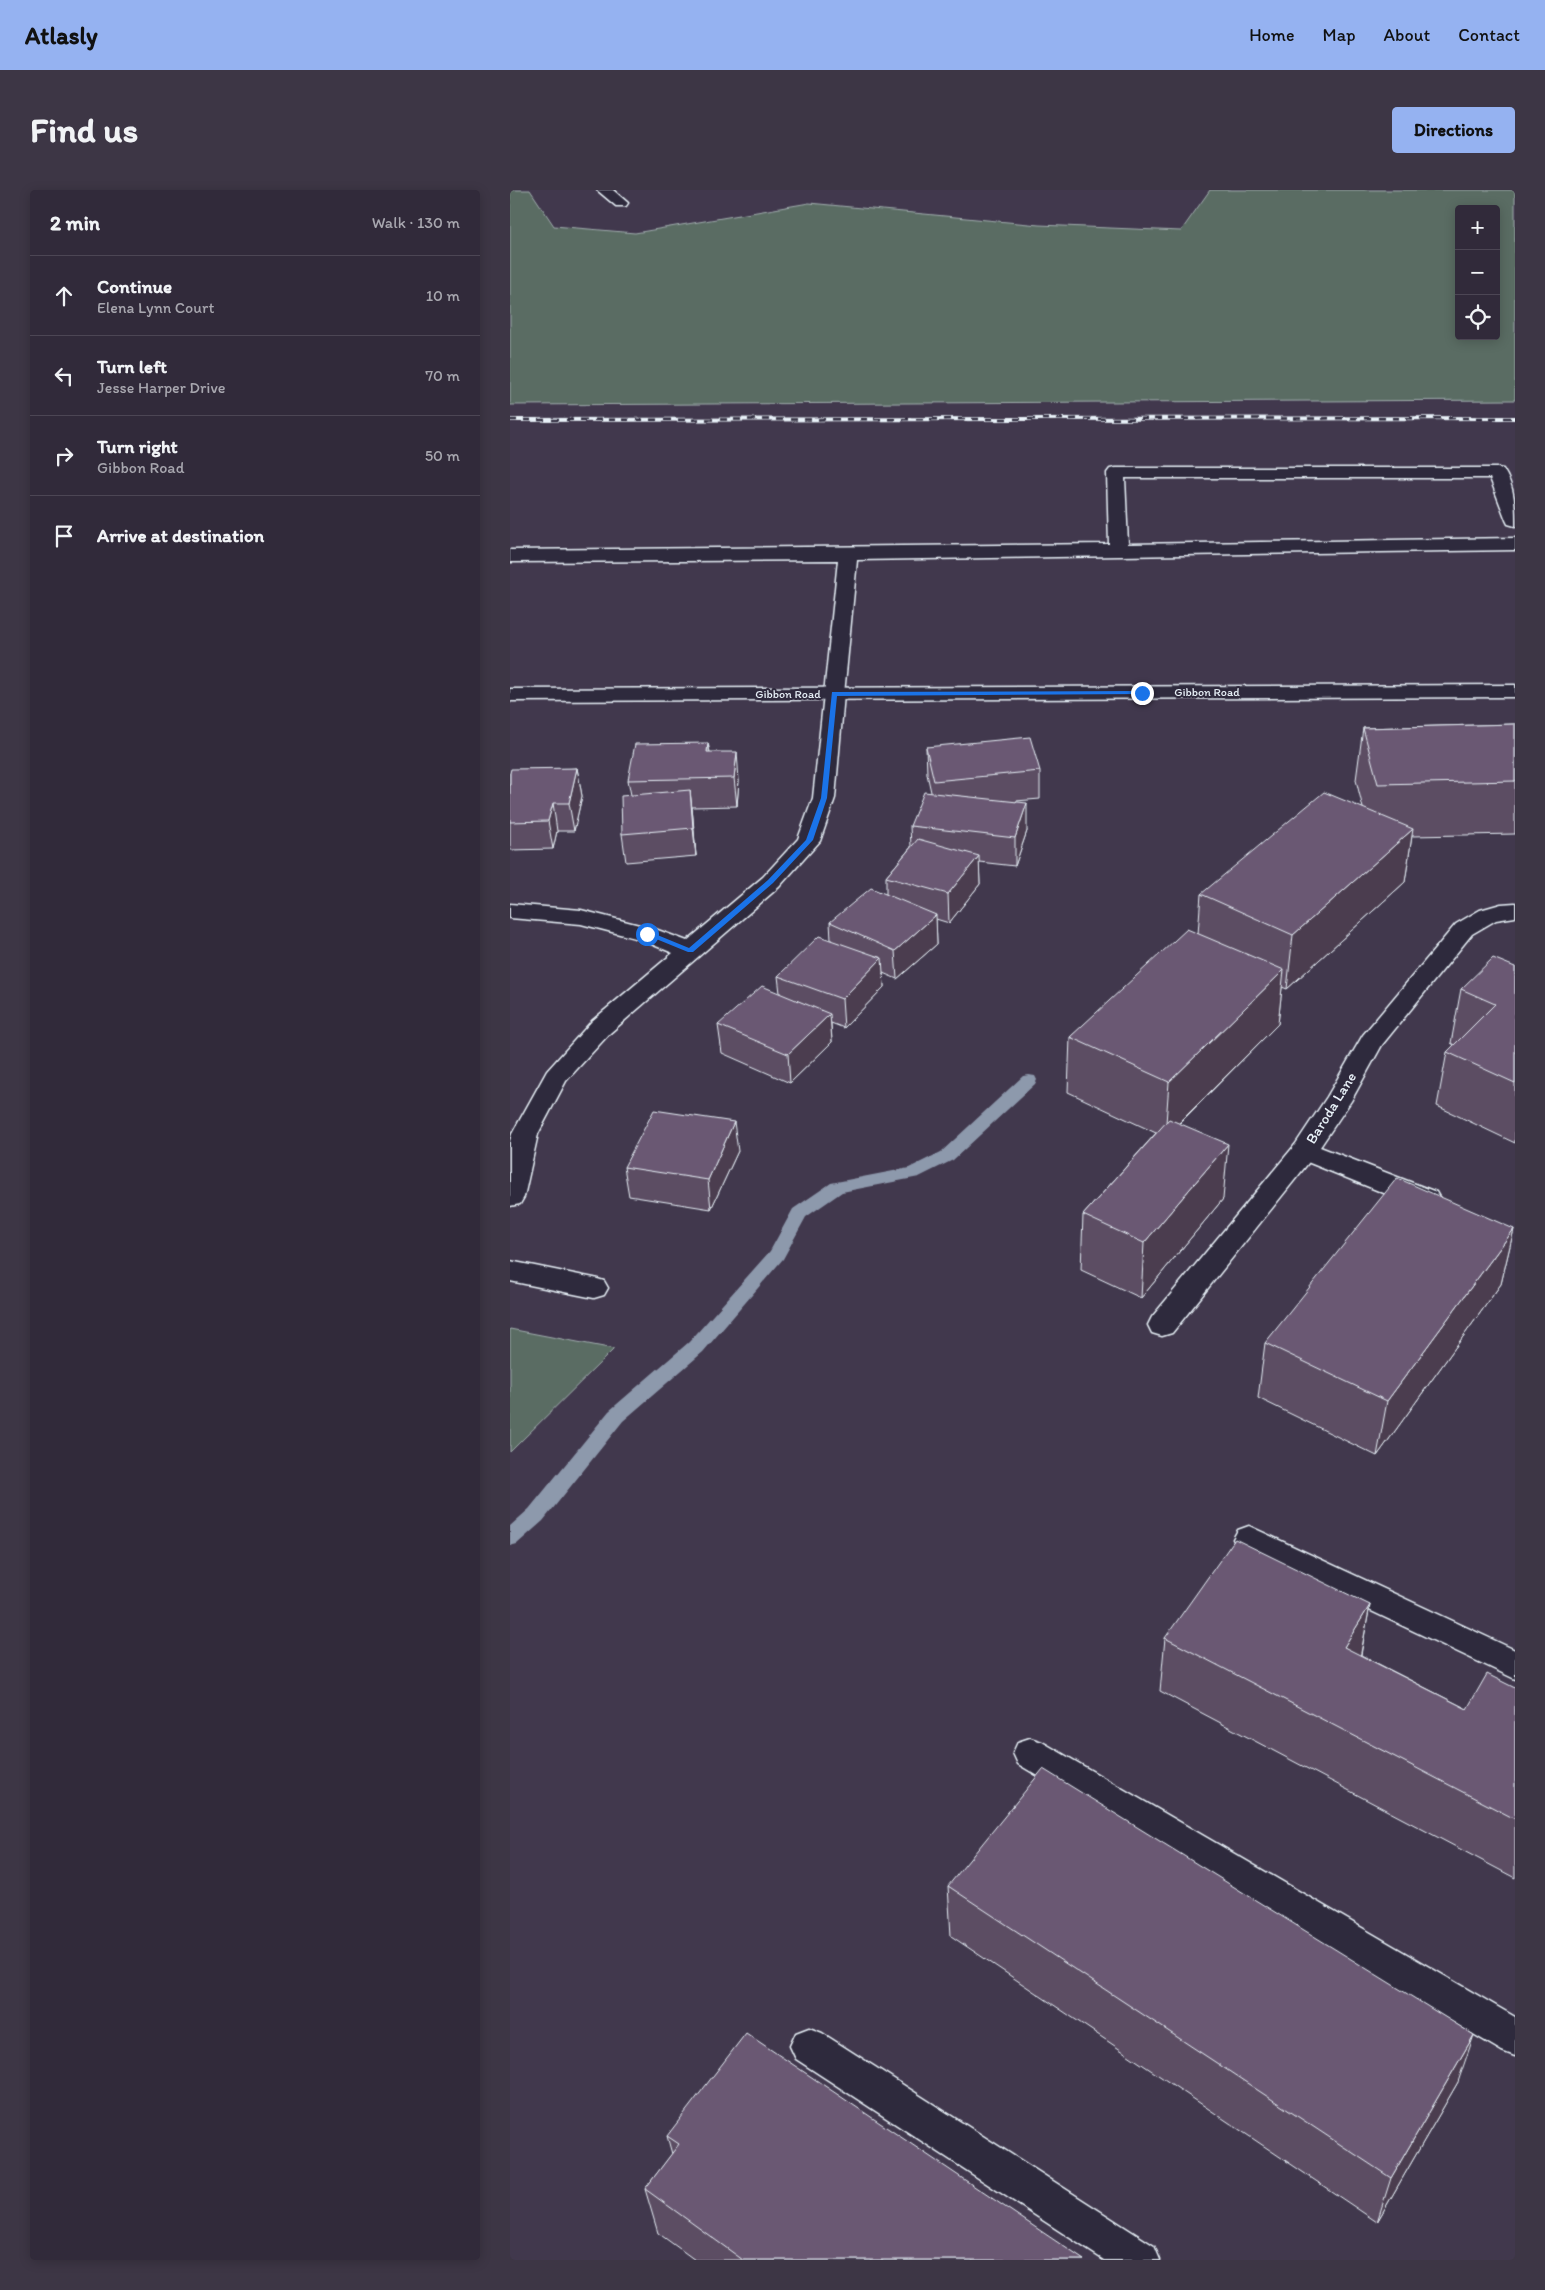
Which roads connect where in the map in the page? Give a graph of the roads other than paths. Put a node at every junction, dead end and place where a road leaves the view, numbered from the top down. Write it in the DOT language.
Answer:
graph roads {
  1 [pos="604,190"];
  2 [pos="621,203"];
  3 [pos="1515,520"];
  4 [pos="1515,544"];
  5 [pos="1120,551"];
  6 [pos="848,554"];
  7 [pos="510,556"];
  8 [pos="1515,691"];
  9 [pos="834,694"];
  10 [pos="510,695"];
  11 [pos="1515,910"];
  12 [pos="510,911"];
  13 [pos="690,951"];
  14 [pos="1304,1151"];
  15 [pos="510,1197"];
  16 [pos="1448,1207"];
  17 [pos="510,1271"];
  18 [pos="594,1288"];
  19 [pos="1162,1325"];
  20 [pos="1249,1539"];
  21 [pos="1515,1665"];
  22 [pos="1030,1753"];
  23 [pos="1515,2038"];
  24 [pos="809,2046"];
  25 [pos="1140,2260"];
  1 -- 2 [label="street"];
  3 -- 5 [label="street"];
  4 -- 5 [label="street"];
  5 -- 6 [label="street"];
  6 -- 7 [label="street"];
  6 -- 9 [label="street"];
  8 -- 9 [label="street, Gibbon Road"];
  9 -- 10 [label="street, Gibbon Road"];
  9 -- 13 [label="street"];
  11 -- 14 [label="street, Baroda Lane"];
  12 -- 13 [label="street"];
  13 -- 15 [label="street"];
  14 -- 16 [label="street, Baroda Lane"];
  14 -- 19 [label="street"];
  17 -- 18 [label="street"];
  20 -- 21 [label="street"];
  22 -- 23 [label="street"];
  24 -- 25 [label="street"];
}
